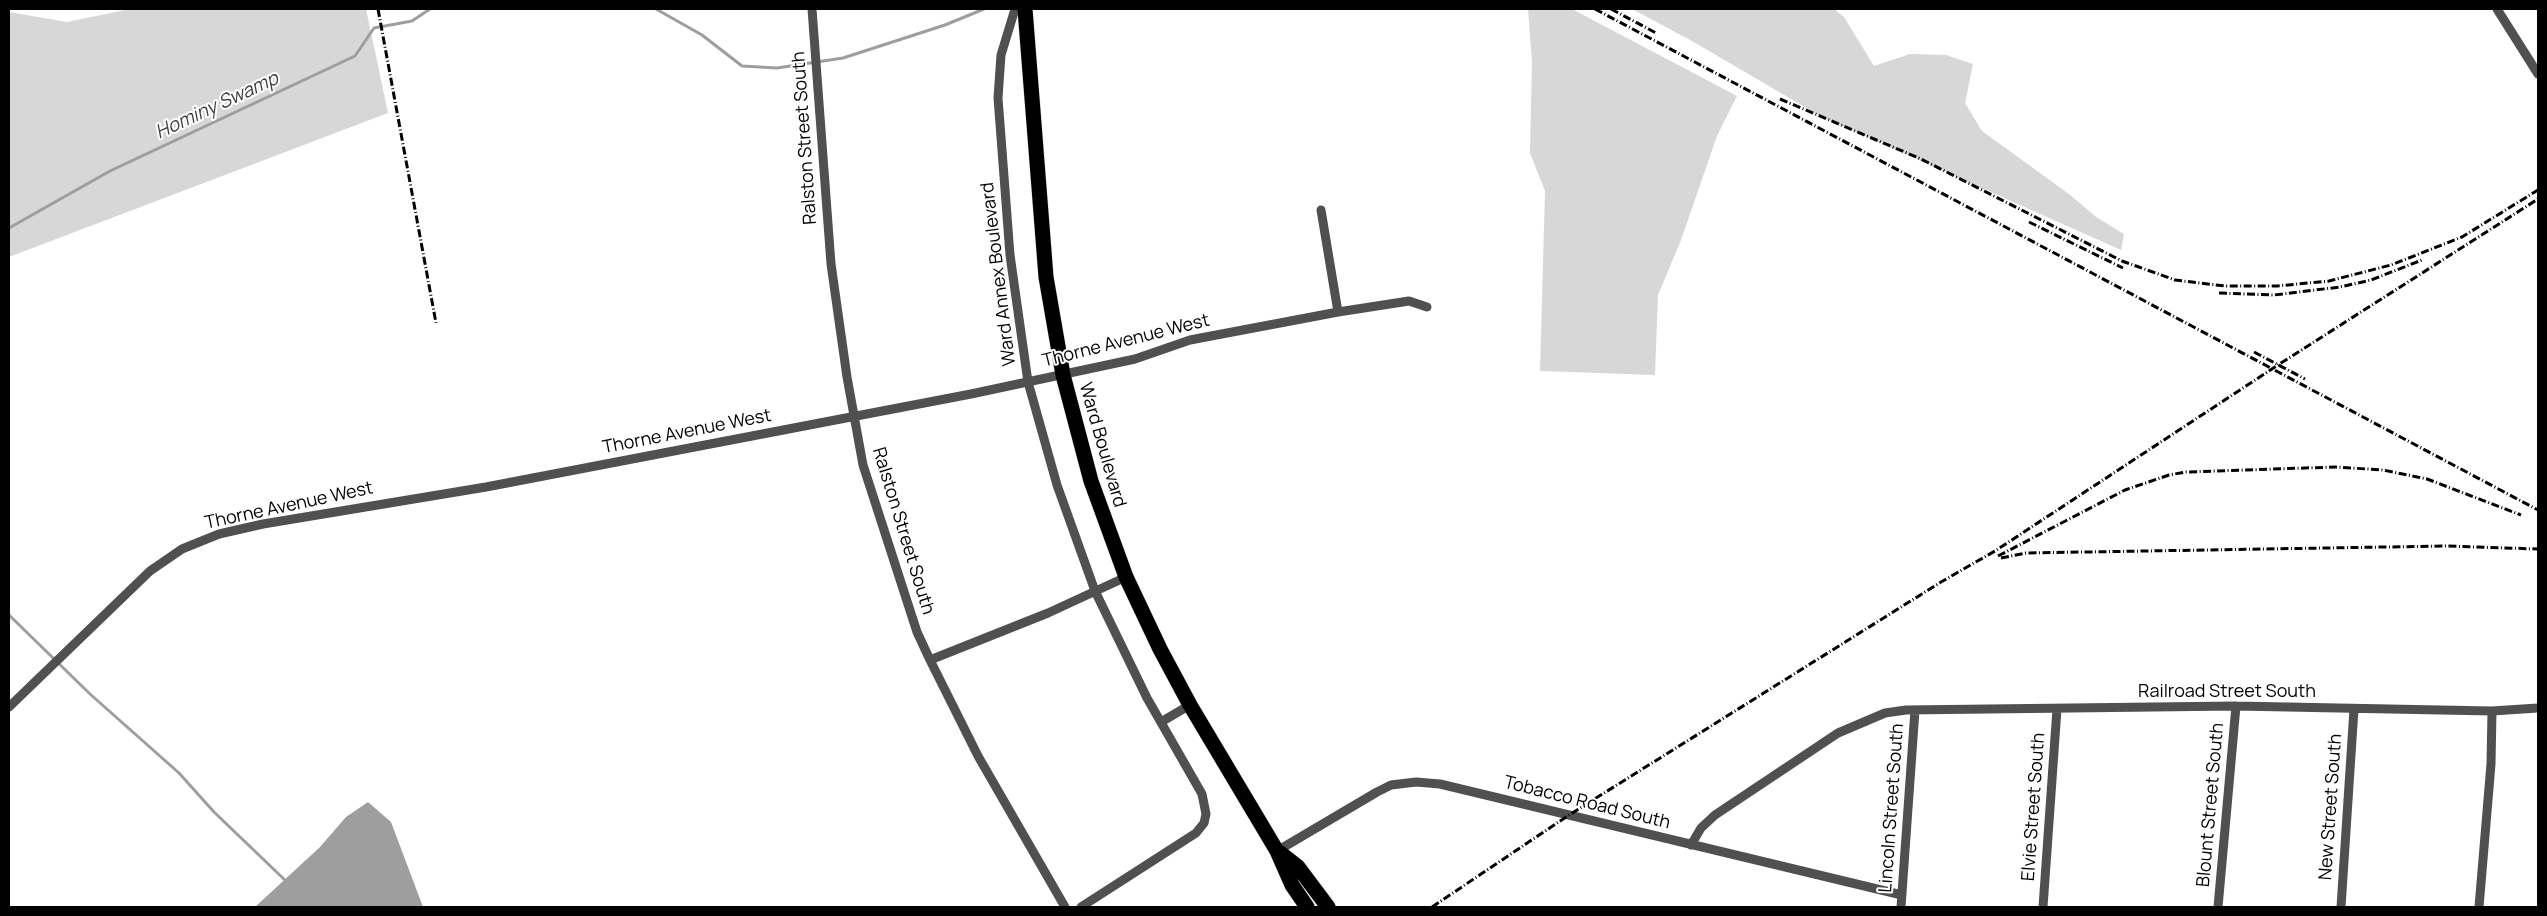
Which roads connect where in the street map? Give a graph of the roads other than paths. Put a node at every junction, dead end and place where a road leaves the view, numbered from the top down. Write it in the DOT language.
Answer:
graph roads {
  1 [pos="812,9"];
  2 [pos="1015,9"];
  3 [pos="1025,9"];
  4 [pos="2497,9"];
  5 [pos="2538,74"];
  6 [pos="1321,210"];
  7 [pos="1427,307"];
  8 [pos="1338,312"];
  9 [pos="1063,375"];
  10 [pos="1028,382"];
  11 [pos="855,415"];
  12 [pos="1126,577"];
  13 [pos="1095,591"];
  14 [pos="930,660"];
  15 [pos="1190,705"];
  16 [pos="2236,706"];
  17 [pos="9,707"];
  18 [pos="2538,708"];
  19 [pos="2057,709"];
  20 [pos="2354,709"];
  21 [pos="1915,710"];
  22 [pos="2492,710"];
  23 [pos="1161,722"];
  24 [pos="1691,845"];
  25 [pos="1277,851"];
  26 [pos="1902,895"];
  27 [pos="1065,907"];
  28 [pos="1082,907"];
  29 [pos="1306,907"];
  30 [pos="1328,907"];
  31 [pos="1901,907"];
  32 [pos="2043,907"];
  33 [pos="2218,907"];
  34 [pos="2341,907"];
  35 [pos="2479,907"];
  1 -- 11 [label="street, Ralston Street South"];
  2 -- 10 [label="street, Ward Annex Boulevard"];
  3 -- 9 [label="highway, Ward Boulevard"];
  4 -- 5 [label="street"];
  6 -- 8 [label="street"];
  7 -- 8 [label="street, Thorne Avenue West"];
  8 -- 9 [label="street, Thorne Avenue West"];
  9 -- 10 [label="street, Thorne Avenue West"];
  9 -- 12 [label="highway, Ward Boulevard"];
  10 -- 11 [label="street, Thorne Avenue West"];
  10 -- 13 [label="street, Ward Annex Boulevard"];
  11 -- 14 [label="street, Ralston Street South"];
  11 -- 17 [label="street, Thorne Avenue West"];
  12 -- 13 [label="street"];
  12 -- 15 [label="highway, Ward Boulevard"];
  13 -- 14 [label="street"];
  13 -- 23 [label="street, Ward Annex Boulevard"];
  14 -- 27 [label="street, Ralston Street South"];
  15 -- 23 [label="street"];
  15 -- 25 [label="highway, Ward Boulevard"];
  16 -- 19 [label="street, Railroad Street South"];
  16 -- 20 [label="street, Railroad Street South"];
  16 -- 33 [label="street, Blount Street South"];
  18 -- 22 [label="street, Railroad Street South"];
  19 -- 21 [label="street, Railroad Street South"];
  19 -- 32 [label="street, Elvie Street South"];
  20 -- 22 [label="street, Railroad Street South"];
  20 -- 34 [label="street, New Street South"];
  21 -- 24 [label="street, Railroad Street South"];
  21 -- 26 [label="street, Lincoln Street South"];
  22 -- 35 [label="street"];
  23 -- 28 [label="street, Ward Annex Boulevard"];
  24 -- 25 [label="street, Tobacco Road South"];
  24 -- 26 [label="street, Tobacco Road South"];
  25 -- 29 [label="highway, Ward Boulevard"];
  25 -- 30 [label="highway, Ward Boulevard"];
  26 -- 31 [label="street, Lincoln Street South"];
}
